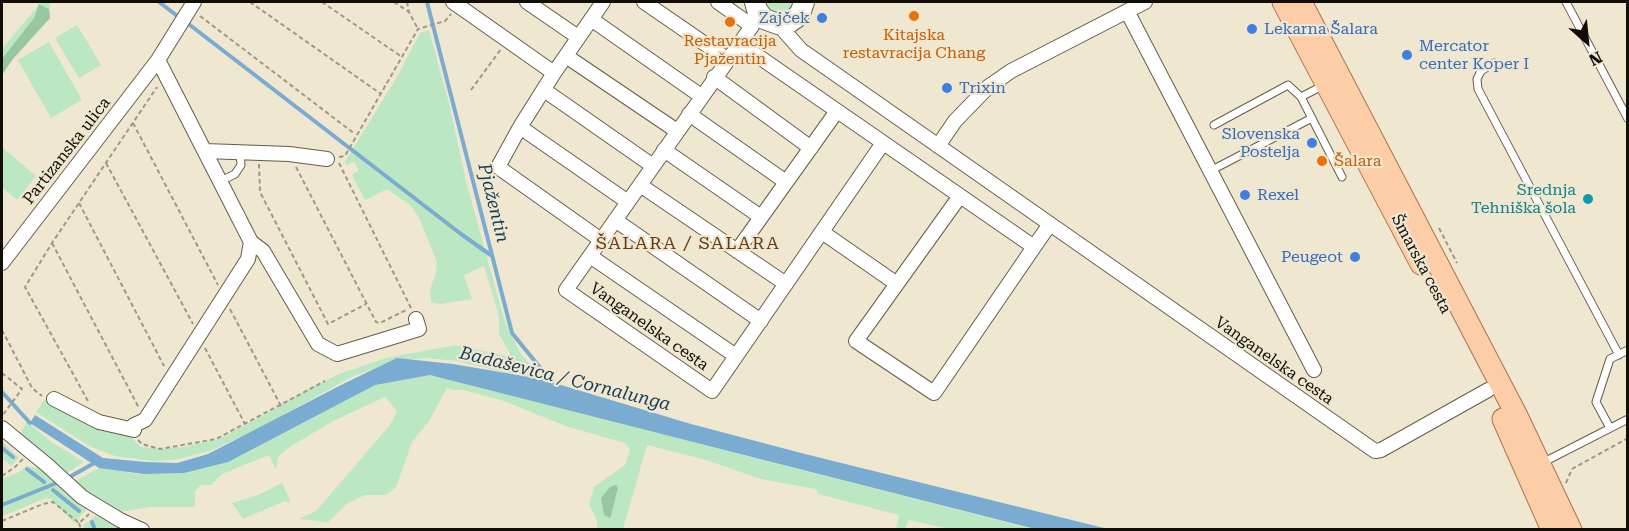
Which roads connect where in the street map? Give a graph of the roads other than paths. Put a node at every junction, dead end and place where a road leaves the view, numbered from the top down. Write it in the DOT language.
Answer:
graph roads {
  1 [pos="453,2"];
  2 [pos="527,2"];
  3 [pos="603,2"];
  4 [pos="644,2"];
  5 [pos="718,2"];
  6 [pos="1145,2"];
  7 [pos="1283,2"];
  8 [pos="1302,2"];
  9 [pos="1566,2"];
  10 [pos="192,5"];
  11 [pos="1127,11"];
  12 [pos="780,13"];
  13 [pos="591,19"];
  14 [pos="578,37"];
  15 [pos="739,43"];
  16 [pos="566,56"];
  17 [pos="727,59"];
  18 [pos="158,60"];
  19 [pos="1494,63"];
  20 [pos="554,73"];
  21 [pos="714,77"];
  22 [pos="1326,84"];
  23 [pos="544,90"];
  24 [pos="701,96"];
  25 [pos="1301,97"];
  26 [pos="837,111"];
  27 [pos="689,114"];
  28 [pos="1312,118"];
  29 [pos="1628,119"];
  30 [pos="1214,125"];
  31 [pos="520,127"];
  32 [pos="676,131"];
  33 [pos="883,143"];
  34 [pos="938,146"];
  35 [pos="811,148"];
  36 [pos="664,150"];
  37 [pos="205,151"];
  38 [pos="240,152"];
  39 [pos="332,158"];
  40 [pos="653,166"];
  41 [pos="1210,171"];
  42 [pos="1342,177"];
  43 [pos="219,182"];
  44 [pos="786,182"];
  45 [pos="640,185"];
  46 [pos="960,196"];
  47 [pos="628,202"];
  48 [pos="761,217"];
  49 [pos="615,220"];
  50 [pos="1050,224"];
  51 [pos="822,232"];
  52 [pos="601,240"];
  53 [pos="252,242"];
  54 [pos="1034,247"];
  55 [pos="737,251"];
  56 [pos="590,256"];
  57 [pos="2,263"];
  58 [pos="786,284"];
  59 [pos="897,284"];
  60 [pos="413,313"];
  61 [pos="760,321"];
  62 [pos="1628,350"];
  63 [pos="1619,355"];
  64 [pos="736,356"];
  65 [pos="1314,370"];
  66 [pos="1488,390"];
  67 [pos="54,399"];
  68 [pos="1628,419"];
  69 [pos="2,428"];
  70 [pos="1610,428"];
  71 [pos="1541,463"];
  72 [pos="142,530"];
  73 [pos="1552,530"];
  74 [pos="1571,530"];
  1 -- 20 [label="street"];
  2 -- 14 [label="street"];
  3 -- 13 [label="street"];
  4 -- 17 [label="street"];
  5 -- 12 [label="street, Vanganelska cesta"];
  6 -- 11 [label="street"];
  7 -- 22 [label="main road, Šmarska cesta"];
  8 -- 71 [label="main road, Šmarska cesta"];
  9 -- 29 [label="lane"];
  10 -- 18 [label="street, Partizanska ulica"];
  11 -- 34 [label="street"];
  11 -- 41 [label="street"];
  12 -- 15 [label="street, Vanganelska cesta"];
  12 -- 34 [label="street, Vanganelska cesta"];
  13 -- 14 [label="street"];
  13 -- 24 [label="street"];
  14 -- 16 [label="street"];
  15 -- 17 [label="street, Vanganelska cesta"];
  15 -- 26 [label="street"];
  16 -- 20 [label="street"];
  16 -- 32 [label="street"];
  17 -- 21 [label="street, Vanganelska cesta"];
  18 -- 37 [label="street"];
  18 -- 57 [label="street, Partizanska ulica"];
  19 -- 63 [label="lane"];
  20 -- 23 [label="street"];
  21 -- 24 [label="street, Vanganelska cesta"];
  21 -- 35 [label="street"];
  22 -- 25 [label="lane"];
  22 -- 66 [label="main road, Šmarska cesta"];
  23 -- 31 [label="street"];
  23 -- 40 [label="street"];
  24 -- 27 [label="street, Vanganelska cesta"];
  25 -- 28 [label="lane"];
  25 -- 30 [label="lane"];
  26 -- 33 [label="street"];
  26 -- 35 [label="street"];
  27 -- 32 [label="street, Vanganelska cesta"];
  27 -- 44 [label="street"];
  28 -- 41 [label="lane"];
  28 -- 42 [label="lane"];
  31 -- 47 [label="street"];
  31 -- 52 [label="street"];
  32 -- 36 [label="street, Vanganelska cesta"];
  33 -- 46 [label="street"];
  33 -- 51 [label="street, Vanganelska cesta"];
  34 -- 50 [label="street, Vanganelska cesta"];
  35 -- 44 [label="street"];
  36 -- 40 [label="street, Vanganelska cesta"];
  36 -- 48 [label="street"];
  37 -- 38 [label="street"];
  37 -- 43 [label="street"];
  38 -- 39 [label="street"];
  38 -- 43 [label="lane"];
  40 -- 45 [label="street, Vanganelska cesta"];
  41 -- 65 [label="street"];
  43 -- 53 [label="street"];
  44 -- 48 [label="street"];
  45 -- 47 [label="street, Vanganelska cesta"];
  45 -- 55 [label="street"];
  46 -- 54 [label="street"];
  46 -- 59 [label="street"];
  47 -- 49 [label="street, Vanganelska cesta"];
  48 -- 55 [label="street"];
  49 -- 52 [label="street, Vanganelska cesta"];
  49 -- 61 [label="street"];
  50 -- 54 [label="street"];
  50 -- 66 [label="street, Vanganelska cesta"];
  51 -- 58 [label="street, Vanganelska cesta"];
  51 -- 59 [label="street"];
  52 -- 56 [label="street, Vanganelska cesta"];
  53 -- 60 [label="street"];
  53 -- 67 [label="street"];
  54 -- 59 [label="street"];
  55 -- 58 [label="street"];
  56 -- 64 [label="street, Vanganelska cesta"];
  56 -- 64 [label="street, Vanganelska cesta"];
  58 -- 61 [label="street, Vanganelska cesta"];
  61 -- 64 [label="street, Vanganelska cesta"];
  62 -- 63 [label="lane"];
  63 -- 70 [label="lane"];
  66 -- 73 [label="main road, Šmarska cesta"];
  68 -- 70 [label="lane"];
  69 -- 72 [label="street"];
  70 -- 71 [label="lane"];
  71 -- 74 [label="main road, Šmarska cesta"];
}
